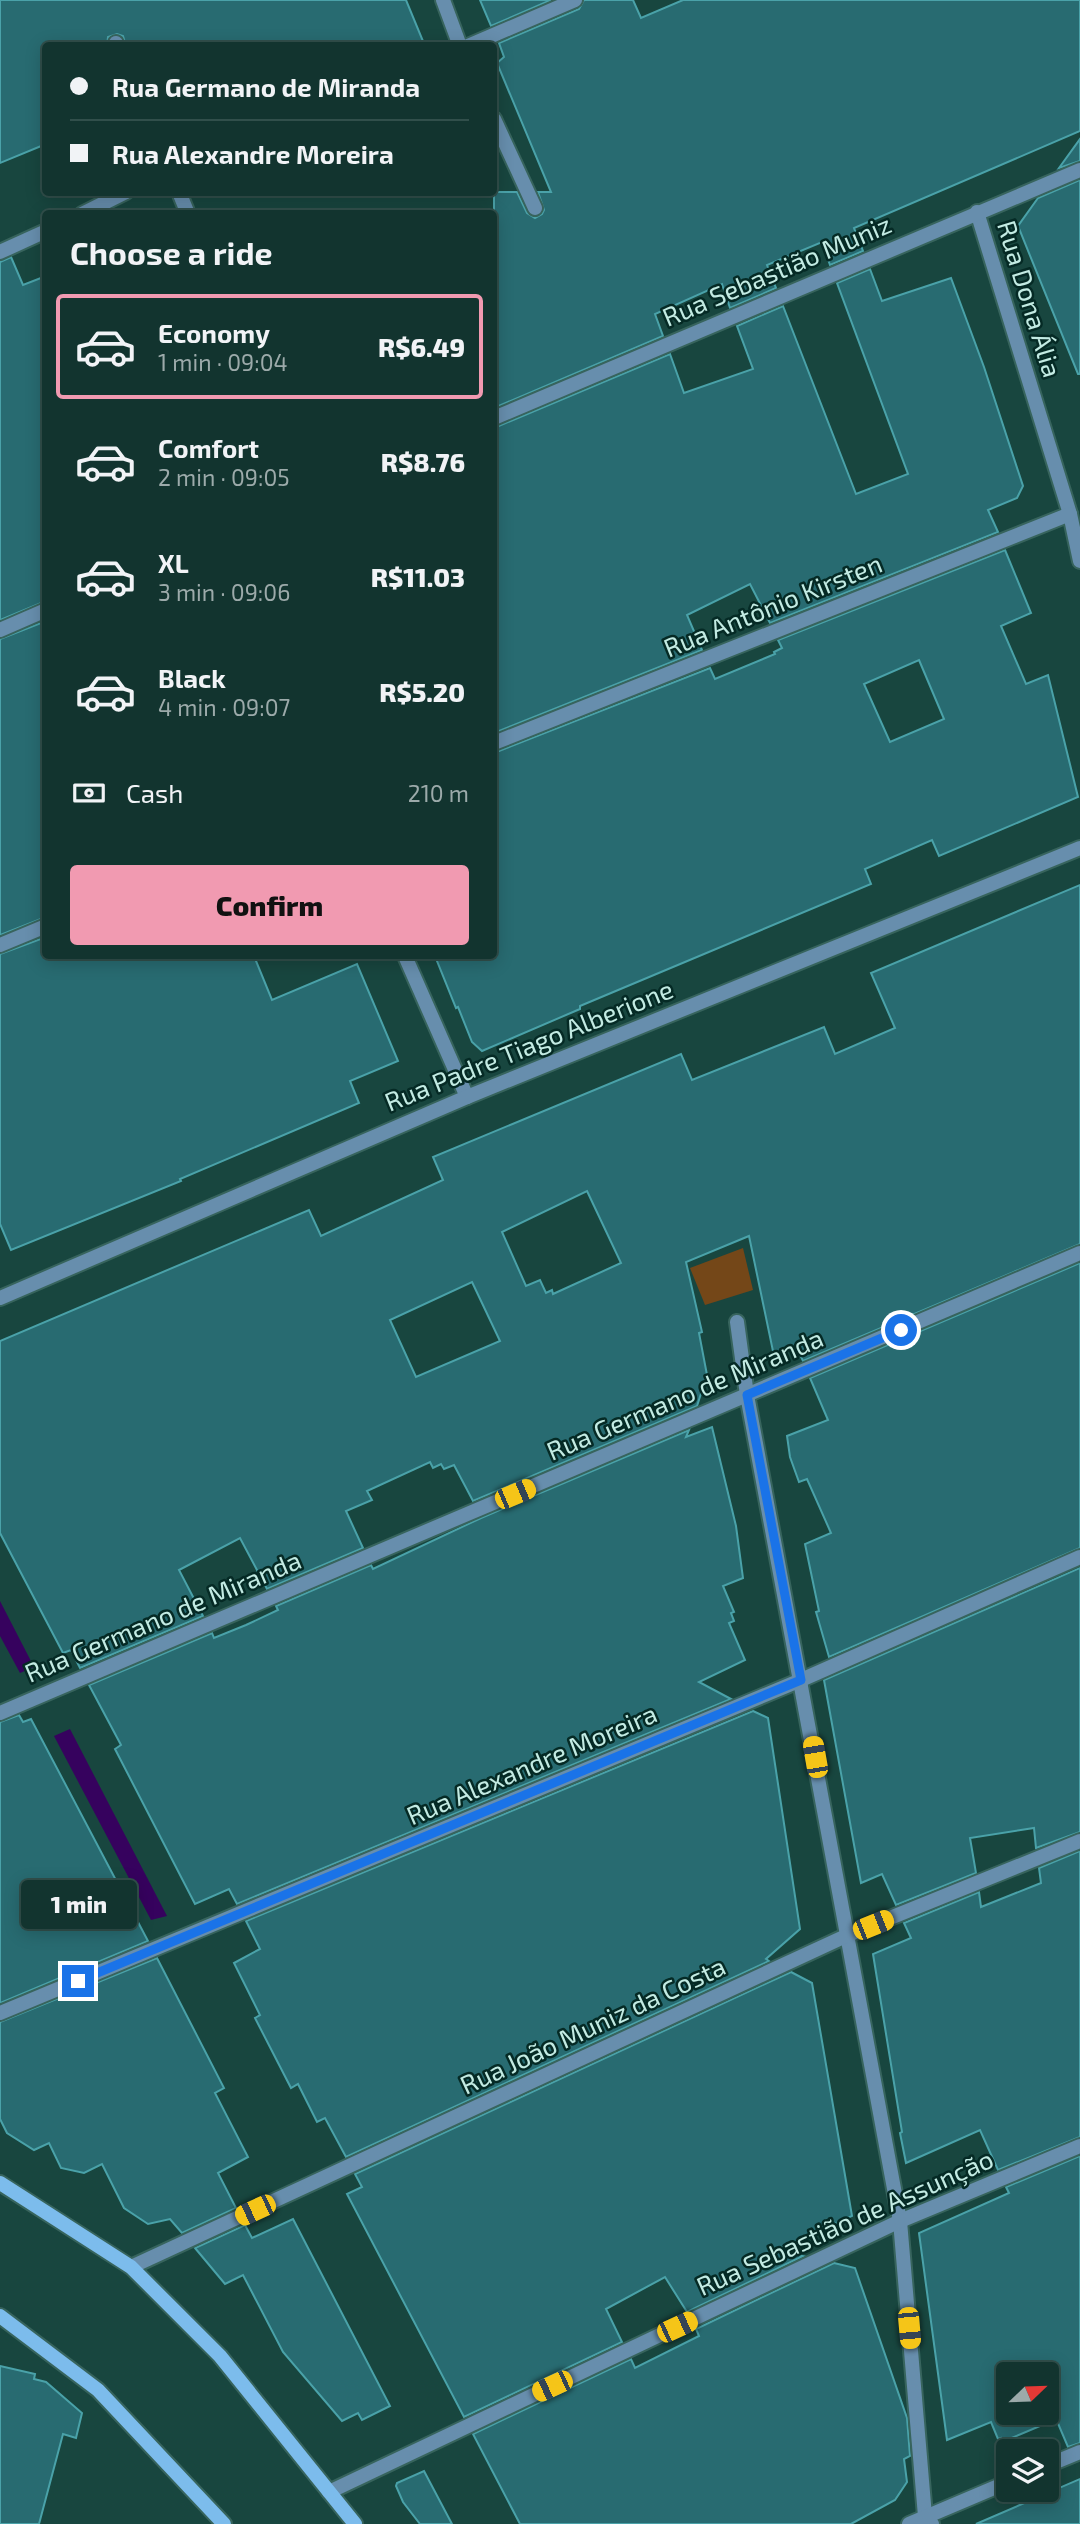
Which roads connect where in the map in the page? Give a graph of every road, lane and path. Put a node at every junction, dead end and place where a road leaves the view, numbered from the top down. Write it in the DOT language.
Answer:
graph roads {
  1 [pos="443,0"];
  2 [pos="575,0"];
  3 [pos="459,42"];
  4 [pos="477,42"];
  5 [pos="497,126"];
  6 [pos="1080,170"];
  7 [pos="118,196"];
  8 [pos="535,208"];
  9 [pos="90,210"];
  10 [pos="977,212"];
  11 [pos="42,233"];
  12 [pos="0,252"];
  13 [pos="497,417"];
  14 [pos="1070,514"];
  15 [pos="1080,561"];
  16 [pos="42,612"];
  17 [pos="0,630"];
  18 [pos="497,742"];
  19 [pos="1080,848"];
  20 [pos="42,928"];
  21 [pos="0,945"];
  22 [pos="406,959"];
  23 [pos="467,1097"];
  24 [pos="1080,1253"];
  25 [pos="0,1280"];
  26 [pos="3,1296"];
  27 [pos="737,1322"];
  28 [pos="747,1395"];
  29 [pos="1080,1557"];
  30 [pos="801,1680"];
  31 [pos="0,1713"];
  32 [pos="1080,1841"];
  33 [pos="848,1936"];
  34 [pos="0,2013"];
  35 [pos="1080,2146"];
  36 [pos="0,2183"];
  37 [pos="900,2221"];
  38 [pos="131,2267"];
  39 [pos="0,2316"];
  40 [pos="1080,2452"];
  41 [pos="1059,2461"];
  42 [pos="996,2488"];
  43 [pos="329,2492"];
  44 [pos="928,2520"];
  45 [pos="224,2524"];
  46 [pos="355,2524"];
  47 [pos="909,2524"];
  1 -- 3 [label="street"];
  2 -- 4 [label="street"];
  5 -- 8 [label="street"];
  6 -- 10 [label="street, Rua Sebastião Muniz"];
  7 -- 9 [label="street"];
  10 -- 13 [label="street, Rua Sebastião Muniz"];
  10 -- 14 [label="street, Rua Dona Ália"];
  11 -- 12 [label="street"];
  14 -- 15 [label="street, Rua Dona Ália"];
  14 -- 18 [label="street, Rua Antônio Kirsten"];
  16 -- 17 [label="street"];
  19 -- 23 [label="street, Rua Padre Tiago Alberione"];
  20 -- 21 [label="street"];
  22 -- 23 [label="street"];
  23 -- 26 [label="street, Rua Padre Tiago Alberione"];
  24 -- 28 [label="street, Rua Germano de Miranda"];
  25 -- 26 [label="street"];
  27 -- 28 [label="street"];
  28 -- 30 [label="street"];
  28 -- 31 [label="street, Rua Germano de Miranda"];
  29 -- 30 [label="street, Rua Alexandre Moreira"];
  30 -- 33 [label="street"];
  30 -- 34 [label="street, Rua Alexandre Moreira"];
  32 -- 33 [label="street, Rua João Muniz da Costa"];
  33 -- 37 [label="street"];
  33 -- 38 [label="street, Rua João Muniz da Costa"];
  35 -- 37 [label="street, Rua Sebastião de Assunção"];
  36 -- 38 [label="main road"];
  37 -- 43 [label="street, Rua Sebastião de Assunção"];
  37 -- 44 [label="street"];
  38 -- 43 [label="main road"];
  39 -- 45 [label="main road"];
  40 -- 41 [label="street"];
  42 -- 44 [label="street"];
  43 -- 46 [label="main road"];
  44 -- 47 [label="street"];
}
